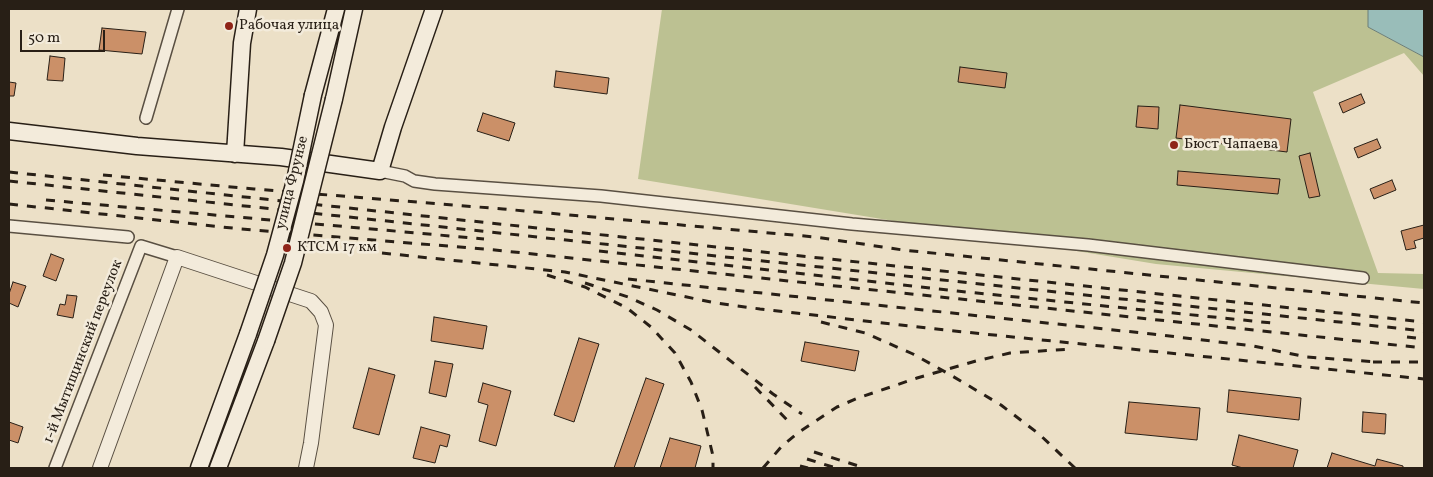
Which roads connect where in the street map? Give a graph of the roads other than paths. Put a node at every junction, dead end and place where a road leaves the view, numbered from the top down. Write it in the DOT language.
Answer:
graph roads {
  1 [pos="178,9"];
  2 [pos="248,9"];
  3 [pos="336,9"];
  4 [pos="354,9"];
  5 [pos="434,9"];
  6 [pos="146,118"];
  7 [pos="9,131"];
  8 [pos="235,154"];
  9 [pos="380,171"];
  10 [pos="9,226"];
  11 [pos="128,237"];
  12 [pos="177,257"];
  13 [pos="1363,278"];
  14 [pos="56,468"];
  15 [pos="100,468"];
  16 [pos="199,468"];
  17 [pos="218,468"];
  18 [pos="306,468"];
  1 -- 6 [label="street"];
  2 -- 8 [label="main road"];
  3 -- 16 [label="main road, улица Фрунзе, bridge"];
  4 -- 17 [label="main road, улица Фрунзе, bridge"];
  5 -- 9 [label="main road"];
  7 -- 8 [label="main road"];
  8 -- 9 [label="main road"];
  9 -- 13 [label="street"];
  10 -- 11 [label="street"];
  12 -- 14 [label="street, 1-й Мытищинский переулок"];
  12 -- 15 [label="street"];
  12 -- 18 [label="street"];
}
